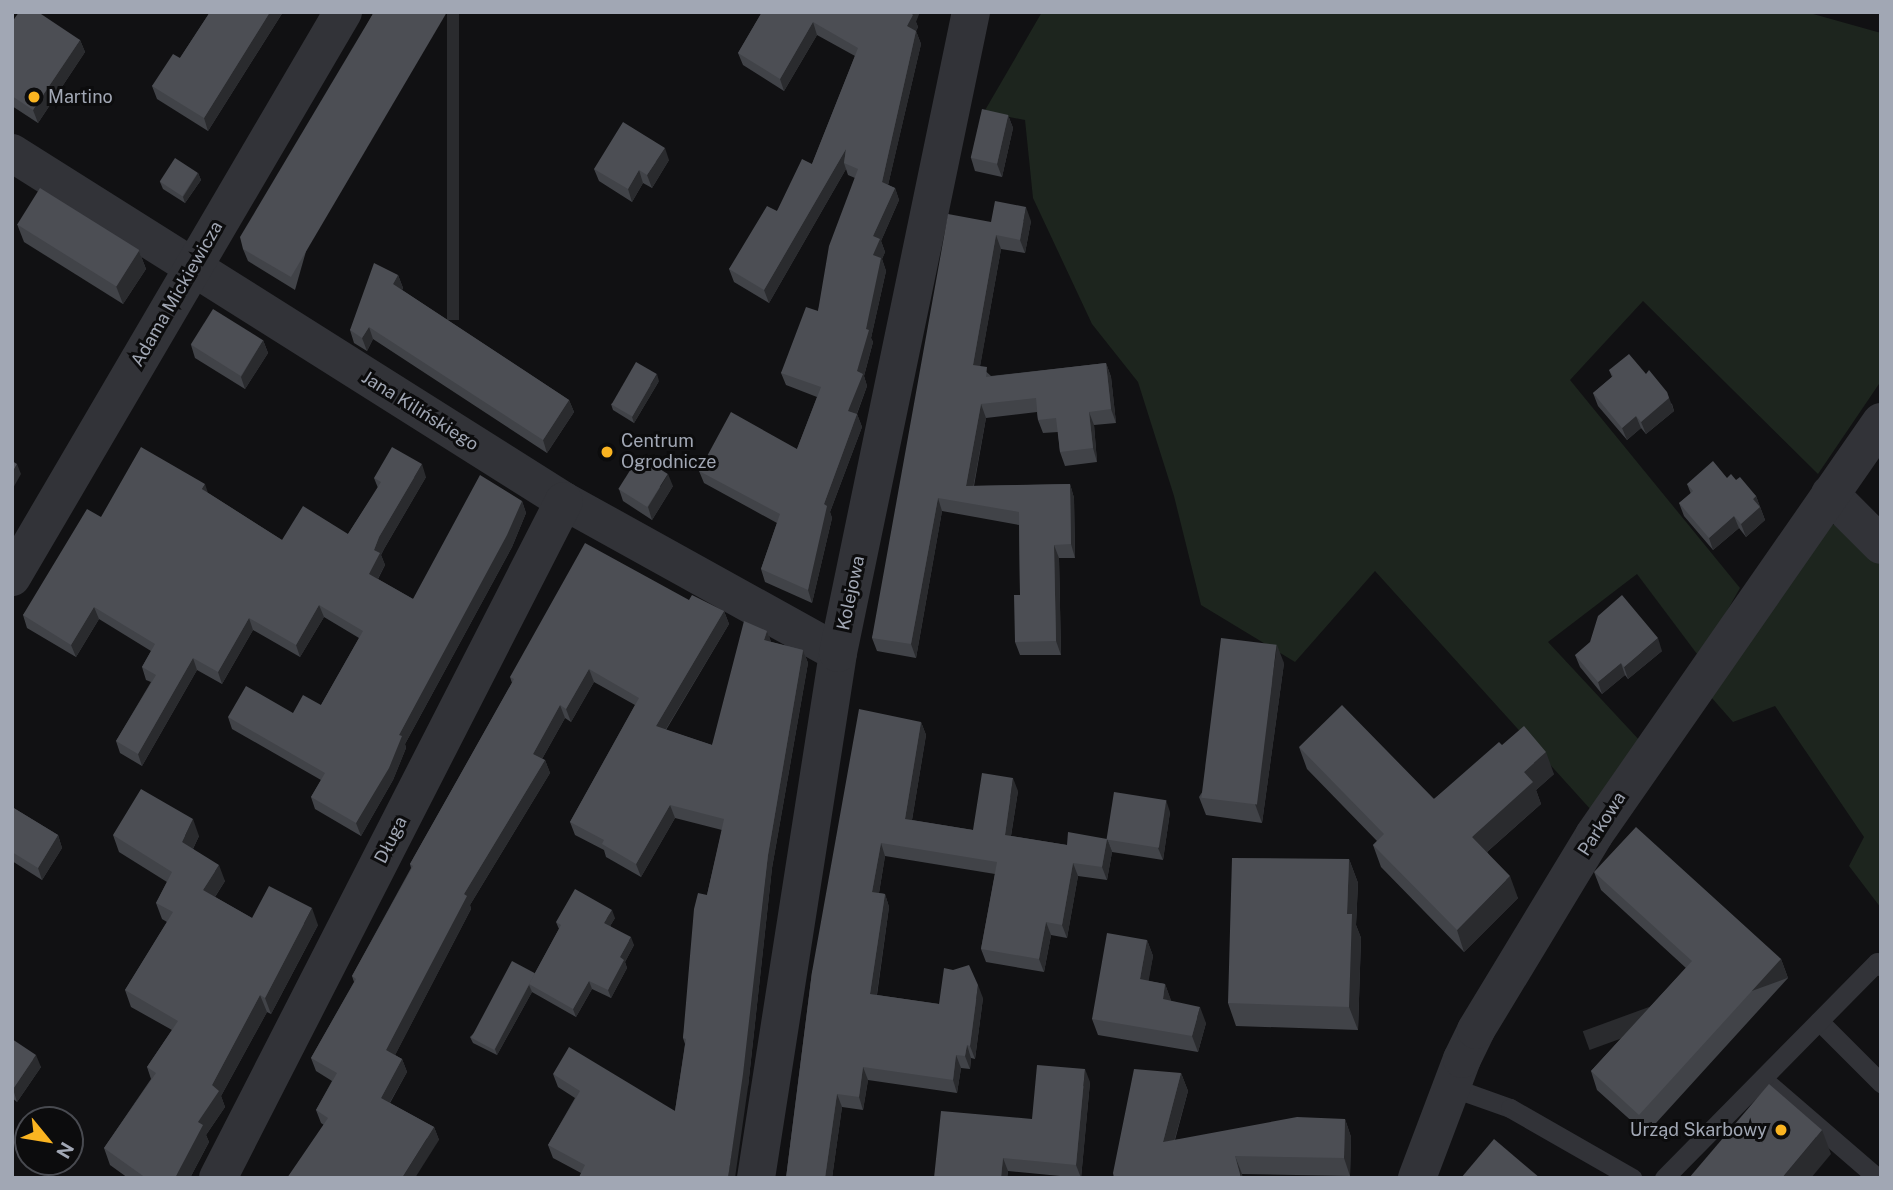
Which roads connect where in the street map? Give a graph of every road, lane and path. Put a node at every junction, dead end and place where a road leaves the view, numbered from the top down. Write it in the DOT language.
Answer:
graph roads {
  1 [pos="343,12"];
  2 [pos="971,12"];
  3 [pos="12,153"];
  4 [pos="193,267"];
  5 [pos="1881,422"];
  6 [pos="1830,494"];
  7 [pos="564,501"];
  8 [pos="1881,545"];
  9 [pos="12,577"];
  10 [pos="838,653"];
  11 [pos="1881,966"];
  12 [pos="1819,1021"];
  13 [pos="1763,1079"];
  14 [pos="1881,1083"];
  15 [pos="1451,1087"];
  16 [pos="1873,1174"];
  17 [pos="218,1178"];
  18 [pos="756,1178"];
  19 [pos="1417,1178"];
  20 [pos="1632,1178"];
  21 [pos="1664,1178"];
  1 -- 4 [label="street, Adama Mickiewicza"];
  2 -- 10 [label="street, Kolejowa"];
  3 -- 4 [label="street, Jana Kilińskiego"];
  4 -- 7 [label="street, Jana Kilińskiego"];
  4 -- 9 [label="street, Adama Mickiewicza"];
  5 -- 6 [label="street, Parkowa"];
  6 -- 8 [label="street"];
  6 -- 15 [label="street, Parkowa"];
  7 -- 10 [label="street, Jana Kilińskiego"];
  7 -- 17 [label="street, Długa"];
  10 -- 18 [label="street, Kolejowa"];
  11 -- 12 [label="lane"];
  12 -- 13 [label="lane"];
  12 -- 14 [label="lane"];
  13 -- 16 [label="lane"];
  13 -- 21 [label="lane"];
  15 -- 19 [label="street, Parkowa"];
  15 -- 20 [label="lane"];
}
